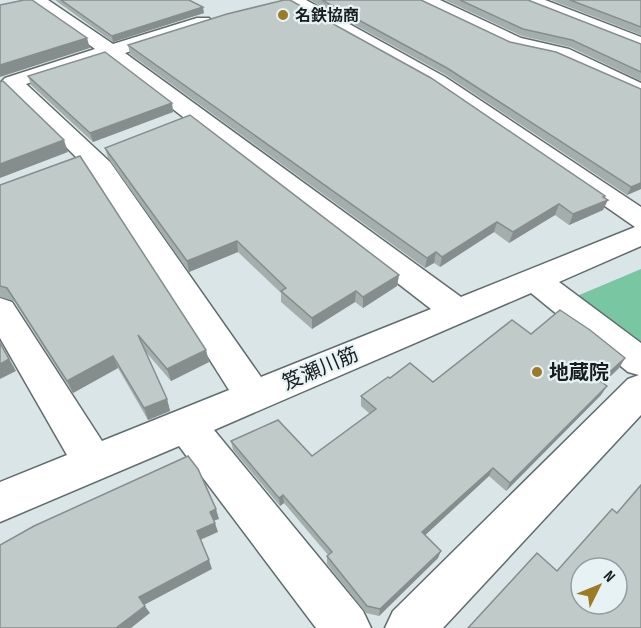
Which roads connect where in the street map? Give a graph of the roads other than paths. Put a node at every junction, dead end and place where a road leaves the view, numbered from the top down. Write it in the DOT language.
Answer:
graph roads {
  1 [pos="426,0"];
  2 [pos="530,0"];
  3 [pos="287,1"];
  4 [pos="31,2"];
  5 [pos="197,4"];
  6 [pos="641,44"];
  7 [pos="109,50"];
  8 [pos="6,84"];
  9 [pos="641,91"];
  10 [pos="641,220"];
  11 [pos="641,236"];
  12 [pos="534,279"];
  13 [pos="0,310"];
  14 [pos="457,311"];
  15 [pos="641,362"];
  16 [pos="641,390"];
  17 [pos="253,396"];
  18 [pos="185,424"];
  19 [pos="94,463"];
  20 [pos="0,502"];
  21 [pos="346,628"];
  22 [pos="410,628"];
  1 -- 9 [label="street"];
  2 -- 6 [label="street"];
  3 -- 10 [label="street"];
  4 -- 7 [label="street"];
  5 -- 7 [label="street"];
  7 -- 8 [label="street"];
  7 -- 14 [label="street"];
  8 -- 17 [label="street"];
  11 -- 12 [label="street, 笈瀬川筋"];
  12 -- 14 [label="street, 笈瀬川筋"];
  12 -- 15 [label="street"];
  13 -- 19 [label="street"];
  14 -- 17 [label="street, 笈瀬川筋"];
  16 -- 22 [label="street"];
  17 -- 18 [label="street, 笈瀬川筋"];
  18 -- 19 [label="street, 笈瀬川筋"];
  18 -- 21 [label="street"];
  19 -- 20 [label="street, 笈瀬川筋"];
}
